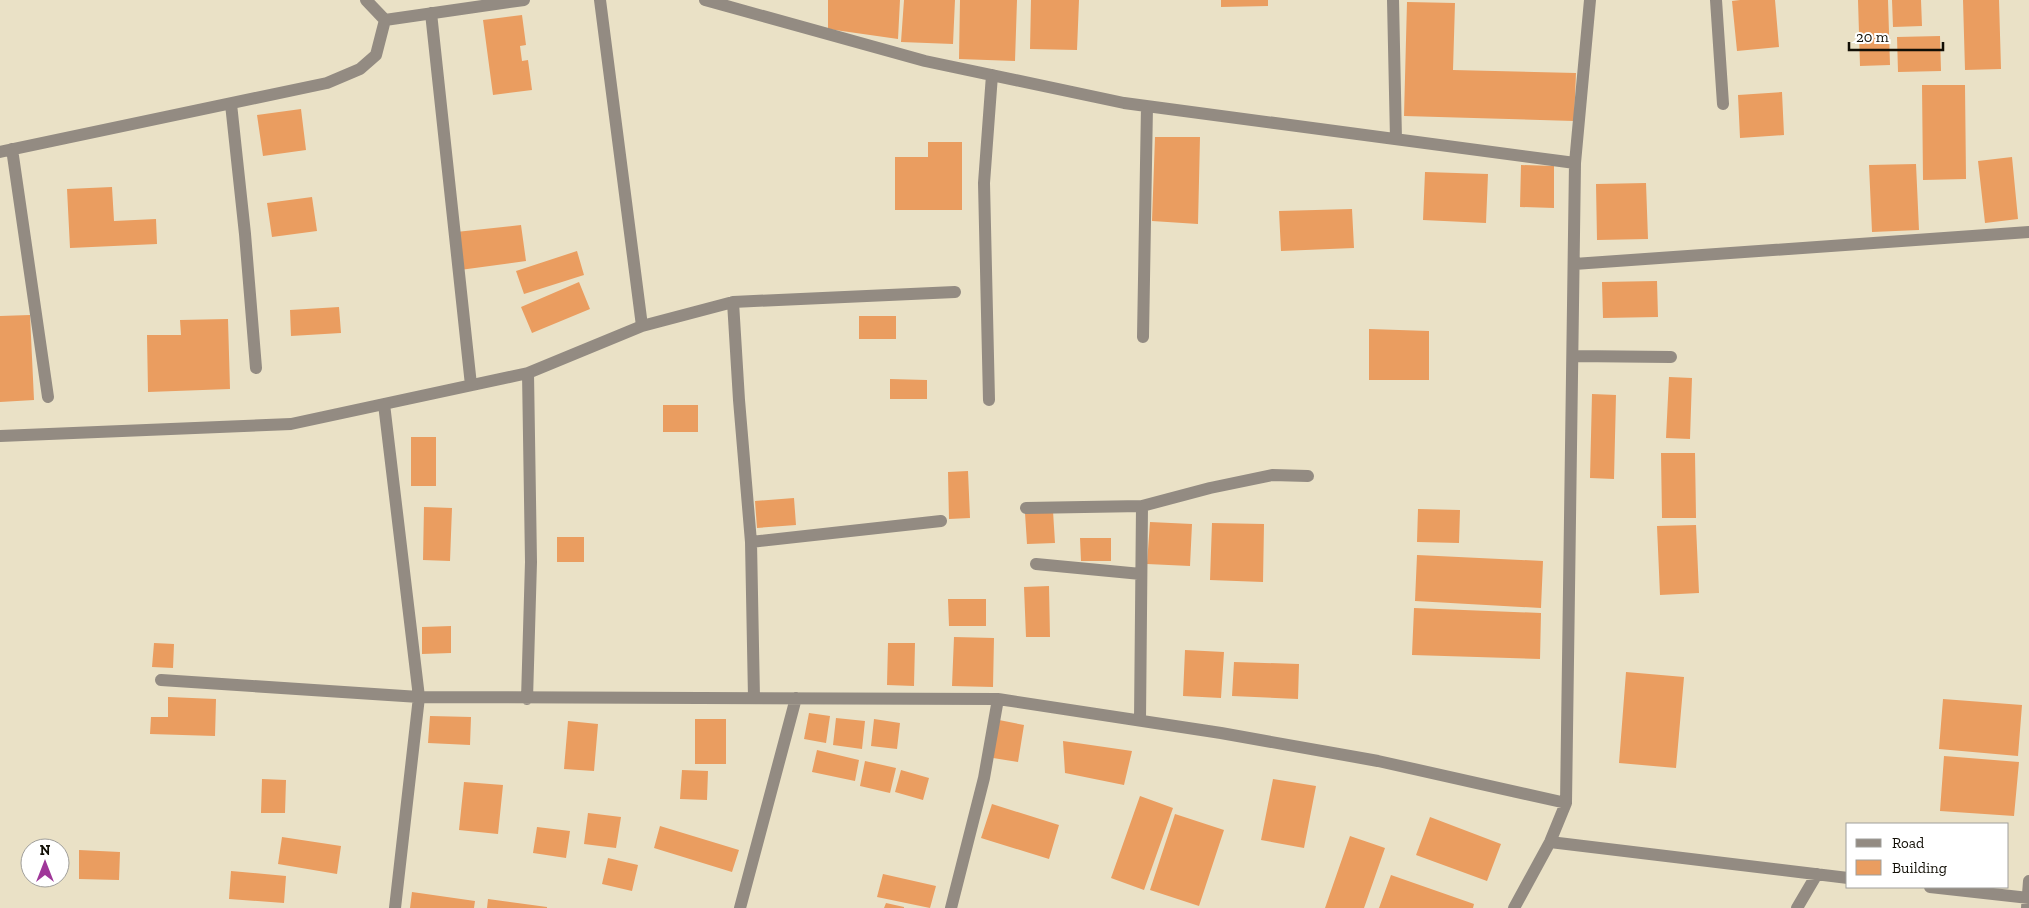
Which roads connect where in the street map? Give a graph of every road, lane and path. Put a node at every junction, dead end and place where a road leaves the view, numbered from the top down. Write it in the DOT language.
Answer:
graph roads {
  1 [pos="366,0"];
  2 [pos="524,0"];
  3 [pos="600,0"];
  4 [pos="705,0"];
  5 [pos="1392,0"];
  6 [pos="1590,0"];
  7 [pos="1716,0"];
  8 [pos="431,13"];
  9 [pos="385,20"];
  10 [pos="992,75"];
  11 [pos="231,104"];
  12 [pos="1723,104"];
  13 [pos="1147,106"];
  14 [pos="1396,139"];
  15 [pos="6,150"];
  16 [pos="1575,162"];
  17 [pos="2029,232"];
  18 [pos="1574,264"];
  19 [pos="955,292"];
  20 [pos="734,302"];
  21 [pos="642,326"];
  22 [pos="1143,337"];
  23 [pos="1572,356"];
  24 [pos="1671,357"];
  25 [pos="256,368"];
  26 [pos="528,373"];
  27 [pos="471,385"];
  28 [pos="48,397"];
  29 [pos="989,400"];
  30 [pos="384,404"];
  31 [pos="0,436"];
  32 [pos="1308,476"];
  33 [pos="1142,506"];
  34 [pos="1026,508"];
  35 [pos="941,521"];
  36 [pos="751,542"];
  37 [pos="1036,564"];
  38 [pos="1141,574"];
  39 [pos="161,680"];
  40 [pos="419,698"];
  41 [pos="527,698"];
  42 [pos="754,698"];
  43 [pos="796,698"];
  44 [pos="998,698"];
  45 [pos="1140,720"];
  46 [pos="1566,803"];
  47 [pos="1550,842"];
  48 [pos="1817,874"];
  49 [pos="1846,878"];
  50 [pos="2029,881"];
  51 [pos="1937,888"];
  52 [pos="2028,901"];
  53 [pos="395,908"];
  54 [pos="740,908"];
  55 [pos="951,908"];
  56 [pos="1514,908"];
  57 [pos="1797,908"];
  1 -- 9 [label="street"];
  2 -- 8 [label="street"];
  3 -- 21 [label="street"];
  4 -- 10 [label="street"];
  5 -- 14 [label="street"];
  6 -- 16 [label="street"];
  7 -- 12 [label="street"];
  8 -- 9 [label="street"];
  8 -- 27 [label="street"];
  9 -- 11 [label="street"];
  10 -- 13 [label="street"];
  10 -- 29 [label="street"];
  11 -- 15 [label="street"];
  11 -- 25 [label="street"];
  13 -- 14 [label="street"];
  13 -- 22 [label="street"];
  14 -- 16 [label="street"];
  15 -- 28 [label="street"];
  16 -- 18 [label="street"];
  17 -- 18 [label="street"];
  18 -- 23 [label="street"];
  19 -- 20 [label="street"];
  20 -- 21 [label="street"];
  20 -- 36 [label="street"];
  21 -- 26 [label="street"];
  23 -- 24 [label="street"];
  23 -- 46 [label="street"];
  26 -- 27 [label="street"];
  26 -- 41 [label="street"];
  27 -- 30 [label="street"];
  30 -- 31 [label="street"];
  30 -- 40 [label="street"];
  32 -- 33 [label="street"];
  33 -- 34 [label="street"];
  33 -- 38 [label="street"];
  35 -- 36 [label="street"];
  36 -- 42 [label="street"];
  37 -- 38 [label="street"];
  38 -- 45 [label="street"];
  39 -- 40 [label="street"];
  40 -- 41 [label="street"];
  40 -- 53 [label="street"];
  41 -- 42 [label="street"];
  42 -- 43 [label="street"];
  43 -- 44 [label="street"];
  43 -- 54 [label="street"];
  44 -- 45 [label="street"];
  44 -- 55 [label="street"];
  45 -- 46 [label="street"];
  46 -- 47 [label="street"];
  47 -- 48 [label="street"];
  47 -- 56 [label="street"];
  48 -- 49 [label="street"];
  48 -- 57 [label="street"];
  50 -- 52 [label="street"];
  51 -- 52 [label="street"];
}
